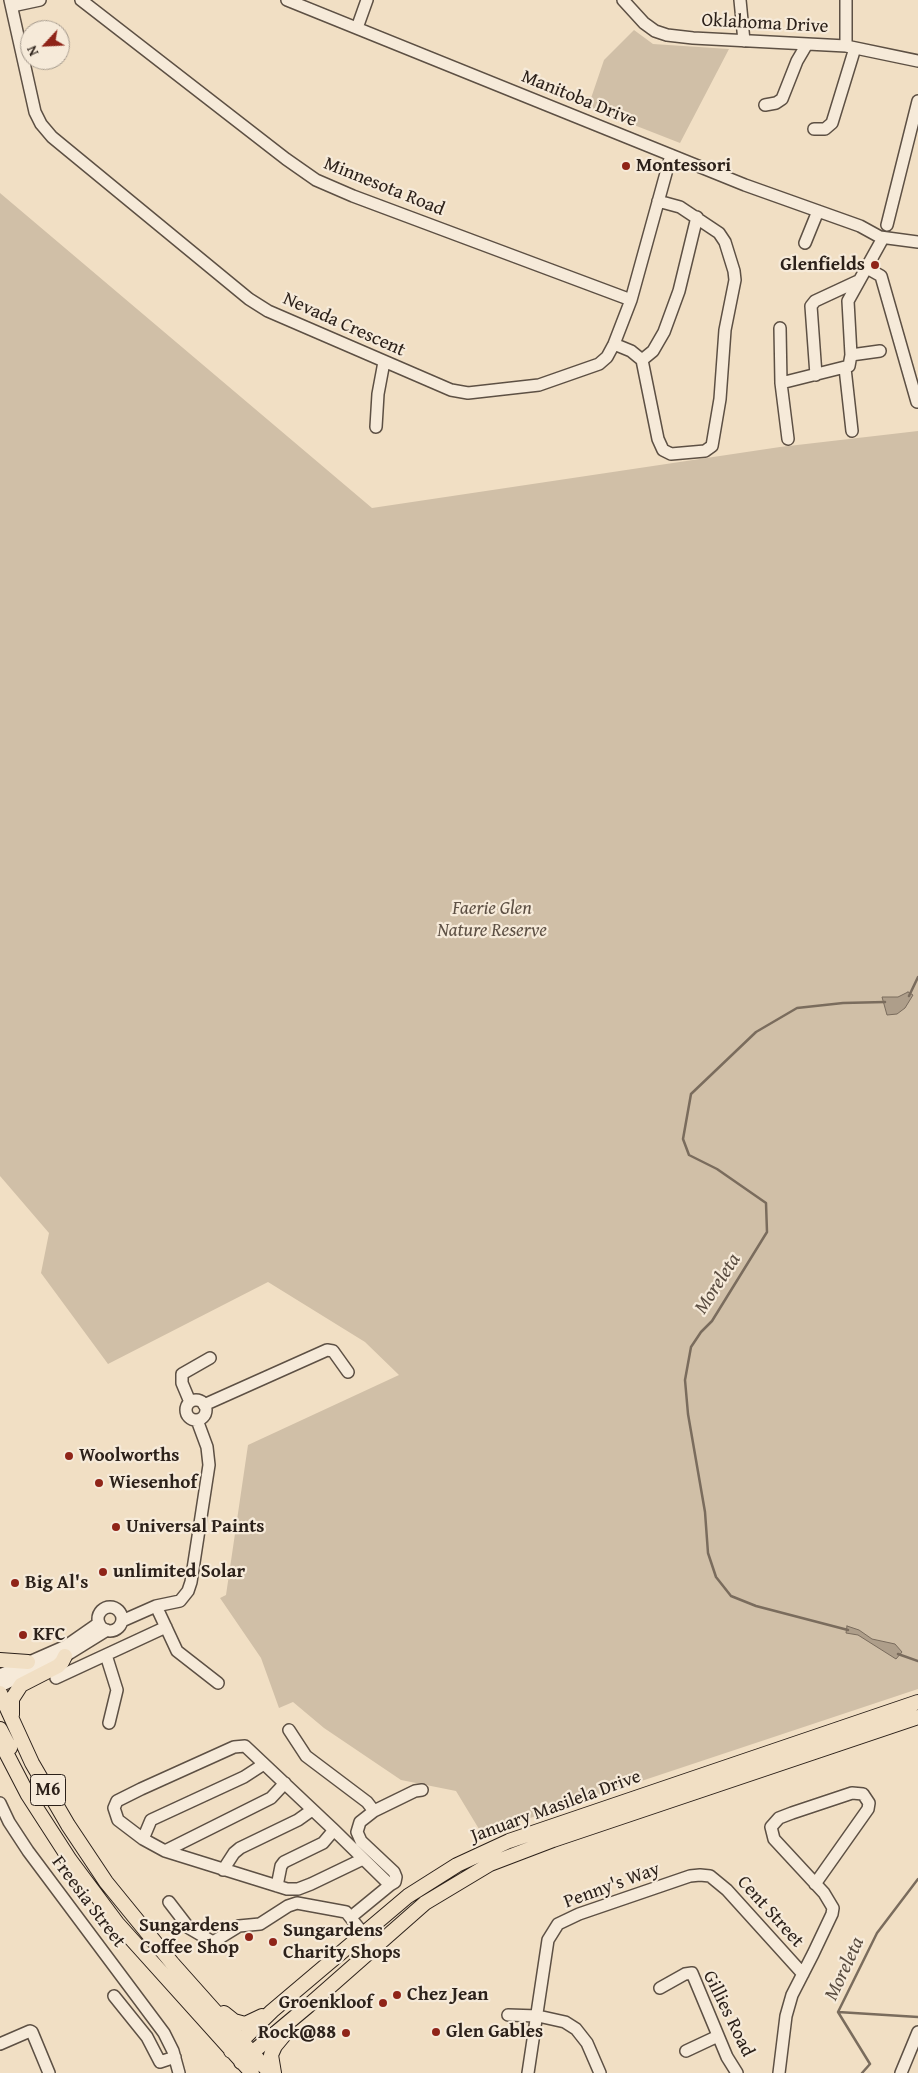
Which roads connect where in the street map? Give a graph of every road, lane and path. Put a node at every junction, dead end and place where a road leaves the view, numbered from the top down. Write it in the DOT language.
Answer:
graph roads {
  1 [pos="40,0"];
  2 [pos="81,0"];
  3 [pos="287,0"];
  4 [pos="366,0"];
  5 [pos="623,0"];
  6 [pos="740,0"];
  7 [pos="846,0"];
  8 [pos="11,3"];
  9 [pos="357,28"];
  10 [pos="744,41"];
  11 [pos="808,44"];
  12 [pos="851,47"];
  13 [pos="918,61"];
  14 [pos="918,101"];
  15 [pos="765,105"];
  16 [pos="814,129"];
  17 [pos="671,156"];
  18 [pos="658,201"];
  19 [pos="818,211"];
  20 [pos="697,217"];
  21 [pos="884,232"];
  22 [pos="913,241"];
  23 [pos="805,243"];
  24 [pos="866,267"];
  25 [pos="858,281"];
  26 [pos="631,300"];
  27 [pos="780,328"];
  28 [pos="614,344"];
  29 [pos="880,351"];
  30 [pos="851,355"];
  31 [pos="642,360"];
  32 [pos="384,362"];
  33 [pos="845,368"];
  34 [pos="816,375"];
  35 [pos="782,383"];
  36 [pos="917,402"];
  37 [pos="376,427"];
  38 [pos="852,431"];
  39 [pos="788,439"];
  40 [pos="210,1358"];
  41 [pos="348,1372"];
  42 [pos="190,1402"];
  43 [pos="204,1405"];
  44 [pos="197,1420"];
  45 [pos="156,1606"];
  46 [pos="117,1610"];
  47 [pos="142,1611"];
  48 [pos="122,1621"];
  49 [pos="103,1626"];
  50 [pos="166,1627"];
  51 [pos="65,1656"];
  52 [pos="106,1656"];
  53 [pos="0,1660"];
  54 [pos="28,1662"];
  55 [pos="0,1675"];
  56 [pos="56,1678"];
  57 [pos="218,1683"];
  58 [pos="0,1686"];
  59 [pos="0,1693"];
  60 [pos="918,1702"];
  61 [pos="12,1716"];
  62 [pos="918,1717"];
  63 [pos="109,1723"];
  64 [pos="0,1729"];
  65 [pos="289,1730"];
  66 [pos="0,1741"];
  67 [pos="264,1764"];
  68 [pos="285,1782"];
  69 [pos="422,1790"];
  70 [pos="0,1803"];
  71 [pos="312,1810"];
  72 [pos="374,1811"];
  73 [pos="334,1830"];
  74 [pos="55,1836"];
  75 [pos="143,1839"];
  76 [pos="165,1851"];
  77 [pos="363,1859"];
  78 [pos="223,1870"];
  79 [pos="710,1876"];
  80 [pos="815,1884"];
  81 [pos="390,1885"];
  82 [pos="277,1886"];
  83 [pos="169,1902"];
  84 [pos="351,1917"];
  85 [pos="363,1934"];
  86 [pos="374,1947"];
  87 [pos="803,1974"];
  88 [pos="660,1988"];
  89 [pos="196,1990"];
  90 [pos="114,1996"];
  91 [pos="308,2006"];
  92 [pos="272,2011"];
  93 [pos="508,2015"];
  94 [pos="538,2016"];
  95 [pos="718,2036"];
  96 [pos="916,2038"];
  97 [pos="242,2040"];
  98 [pos="0,2044"];
  99 [pos="231,2051"];
  100 [pos="686,2052"];
  101 [pos="253,2053"];
  102 [pos="175,2057"];
  103 [pos="241,2062"];
  104 [pos="161,2068"];
  105 [pos="49,2073"];
  106 [pos="179,2073"];
  107 [pos="252,2073"];
  108 [pos="272,2073"];
  109 [pos="528,2073"];
  110 [pos="600,2073"];
  111 [pos="737,2073"];
  112 [pos="779,2073"];
  113 [pos="901,2073"];
  1 -- 8 [label="street"];
  2 -- 26 [label="street, Minnesota Road"];
  3 -- 9 [label="street, Manitoba Drive"];
  4 -- 9 [label="street"];
  5 -- 10 [label="street, Oklahoma Drive"];
  6 -- 10 [label="street"];
  7 -- 12 [label="street"];
  8 -- 32 [label="street, Nevada Crescent"];
  9 -- 17 [label="street, Manitoba Drive"];
  10 -- 11 [label="street, Oklahoma Drive"];
  11 -- 12 [label="street, Oklahoma Drive"];
  11 -- 15 [label="street"];
  12 -- 13 [label="street, Oklahoma Drive"];
  12 -- 16 [label="street"];
  14 -- 21 [label="street"];
  17 -- 18 [label="street, Nevada Crescent"];
  17 -- 19 [label="street, Manitoba Drive"];
  18 -- 20 [label="street"];
  18 -- 26 [label="street, Nevada Crescent"];
  19 -- 21 [label="street, Manitoba Drive"];
  19 -- 23 [label="street"];
  20 -- 31 [label="street"];
  20 -- 31 [label="street"];
  21 -- 22 [label="street, Manitoba Drive"];
  21 -- 24 [label="street"];
  24 -- 25 [label="street"];
  24 -- 36 [label="street"];
  25 -- 30 [label="street"];
  25 -- 34 [label="street"];
  26 -- 28 [label="street, Nevada Crescent"];
  27 -- 35 [label="street"];
  28 -- 31 [label="street"];
  28 -- 32 [label="street, Nevada Crescent"];
  29 -- 30 [label="street"];
  30 -- 33 [label="street"];
  32 -- 37 [label="street"];
  33 -- 34 [label="street"];
  33 -- 38 [label="street"];
  34 -- 35 [label="street"];
  35 -- 39 [label="street"];
  40 -- 42 [label="street"];
  41 -- 43 [label="street"];
  42 -- 43 [label="street"];
  42 -- 44 [label="street"];
  43 -- 44 [label="street"];
  44 -- 45 [label="street"];
  45 -- 47 [label="street"];
  45 -- 50 [label="street"];
  46 -- 47 [label="street"];
  46 -- 48 [label="street"];
  46 -- 49 [label="street"];
  47 -- 48 [label="street"];
  48 -- 49 [label="street"];
  49 -- 51 [label="street"];
  49 -- 54 [label="street"];
  50 -- 52 [label="street"];
  50 -- 57 [label="street"];
  51 -- 58 [label="street"];
  51 -- 61 [label="main road"];
  52 -- 56 [label="street"];
  52 -- 63 [label="street"];
  53 -- 54 [label="main road"];
  54 -- 55 [label="street"];
  59 -- 61 [label="main road, M6"];
  60 -- 85 [label="main road, January Masilela Drive"];
  61 -- 89 [label="main road, M6"];
  62 -- 86 [label="main road, January Masilela Drive"];
  64 -- 74 [label="main road"];
  65 -- 72 [label="street"];
  66 -- 74 [label="main road, M6"];
  67 -- 68 [label="street"];
  67 -- 75 [label="street"];
  67 -- 75 [label="street"];
  68 -- 71 [label="street"];
  68 -- 76 [label="street"];
  69 -- 72 [label="street"];
  70 -- 102 [label="street, Freesia Street"];
  71 -- 73 [label="street"];
  71 -- 78 [label="street"];
  72 -- 81 [label="street"];
  73 -- 77 [label="street"];
  73 -- 82 [label="street"];
  74 -- 99 [label="main road, M6"];
  75 -- 76 [label="street"];
  76 -- 78 [label="street"];
  77 -- 81 [label="street"];
  77 -- 82 [label="street"];
  78 -- 82 [label="street"];
  79 -- 87 [label="street, Cent Street"];
  79 -- 94 [label="street, Penny's Way"];
  80 -- 80 [label="street"];
  80 -- 87 [label="street"];
  81 -- 84 [label="street"];
  83 -- 84 [label="street"];
  84 -- 85 [label="street"];
  85 -- 86 [label="street"];
  85 -- 92 [label="main road, January Masilela Drive"];
  86 -- 91 [label="main road, January Masilela Drive"];
  87 -- 112 [label="street"];
  88 -- 95 [label="street, Gillies Road"];
  89 -- 92 [label="main road"];
  89 -- 97 [label="main road, M6"];
  90 -- 104 [label="street"];
  91 -- 101 [label="main road, January Masilela Drive"];
  91 -- 108 [label="main road"];
  92 -- 97 [label="main road, January Masilela Drive"];
  93 -- 94 [label="street"];
  94 -- 109 [label="street, Penny's Way"];
  94 -- 110 [label="street"];
  95 -- 100 [label="street"];
  95 -- 111 [label="street, Gillies Road"];
  96 -- 113 [label="street"];
  97 -- 99 [label="main road, January Masilela Drive"];
  97 -- 101 [label="main road, M6"];
  98 -- 105 [label="street"];
  99 -- 103 [label="main road, M6"];
  101 -- 103 [label="main road, January Masilela Drive"];
  101 -- 108 [label="main road, M6"];
  102 -- 104 [label="street"];
  102 -- 106 [label="street, Freesia Street"];
  103 -- 107 [label="main road, M6"];
}
